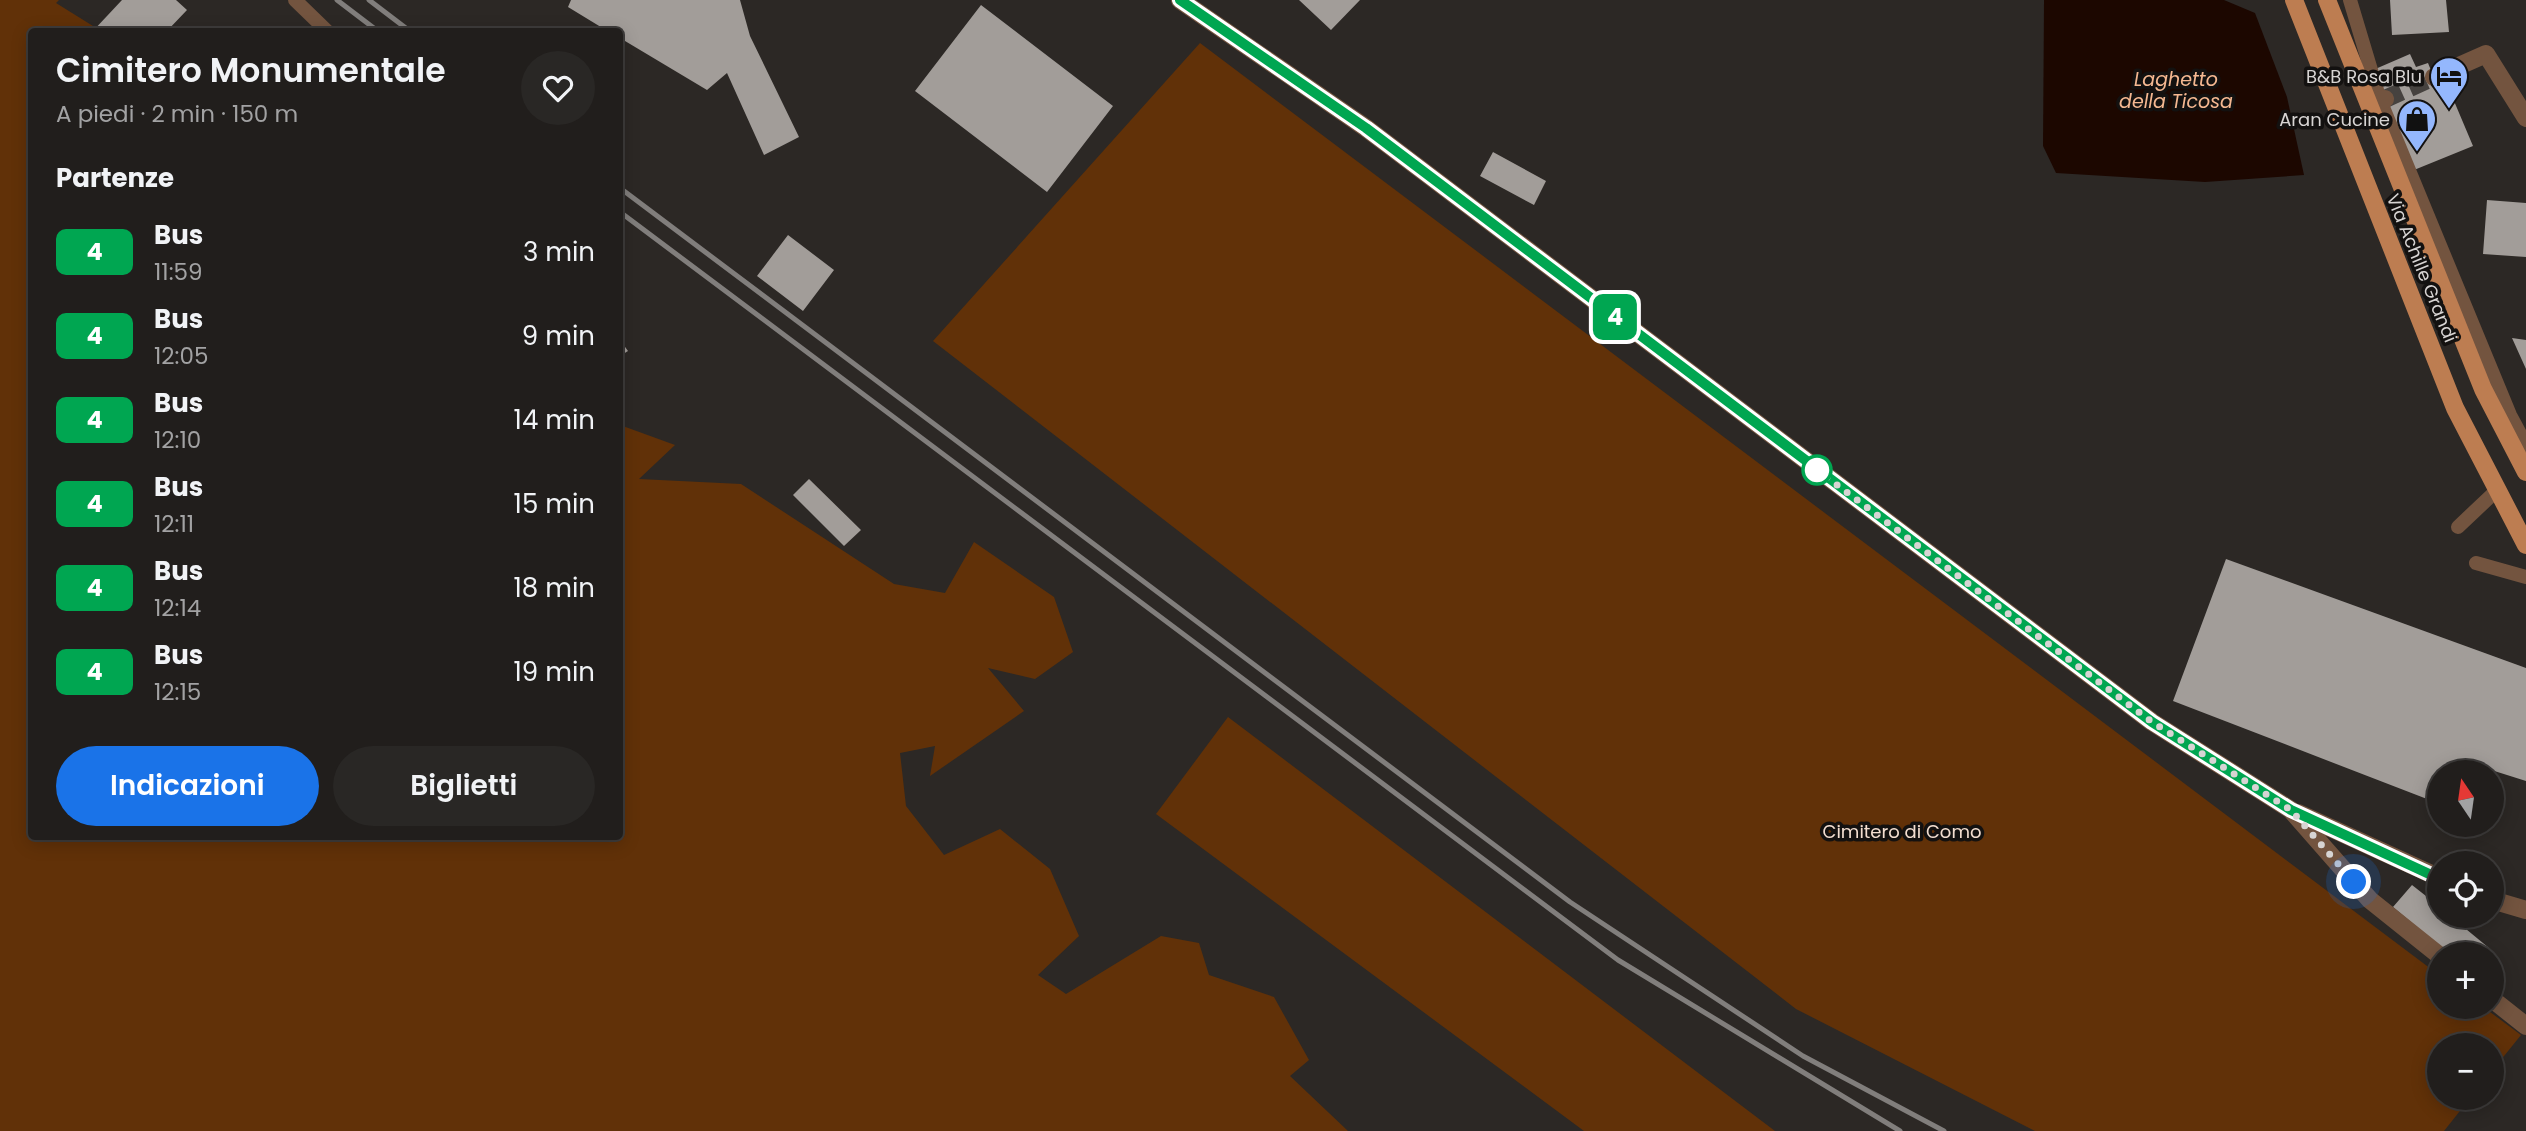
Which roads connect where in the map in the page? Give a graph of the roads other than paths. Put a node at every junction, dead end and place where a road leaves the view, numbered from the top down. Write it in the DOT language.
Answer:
graph roads {
  1 [pos="295,0"];
  2 [pos="1180,0"];
  3 [pos="2294,0"];
  4 [pos="2327,0"];
  5 [pos="2350,0"];
  6 [pos="324,28"];
  7 [pos="2434,77"];
  8 [pos="2526,118"];
  9 [pos="2526,412"];
  10 [pos="2510,415"];
  11 [pos="2526,445"];
  12 [pos="2526,472"];
  13 [pos="2496,491"];
  14 [pos="2458,527"];
  15 [pos="2526,545"];
  16 [pos="2476,563"];
  17 [pos="2526,577"];
  18 [pos="2291,810"];
  19 [pos="2427,872"];
  20 [pos="2504,904"];
  21 [pos="2526,910"];
  22 [pos="2427,946"];
  23 [pos="2504,1009"];
  24 [pos="2526,1026"];
  1 -- 6 [label="lane"];
  2 -- 18 [label="street"];
  3 -- 13 [label="main road, Via Achille Grandi"];
  4 -- 12 [label="main road, Via Achille Grandi"];
  5 -- 10 [label="lane"];
  7 -- 8 [label="street"];
  9 -- 10 [label="lane"];
  10 -- 11 [label="lane"];
  13 -- 14 [label="lane"];
  13 -- 15 [label="main road, Via Achille Grandi"];
  16 -- 17 [label="lane"];
  18 -- 19 [label="street"];
  18 -- 22 [label="street"];
  20 -- 21 [label="street"];
  23 -- 24 [label="street"];
}
